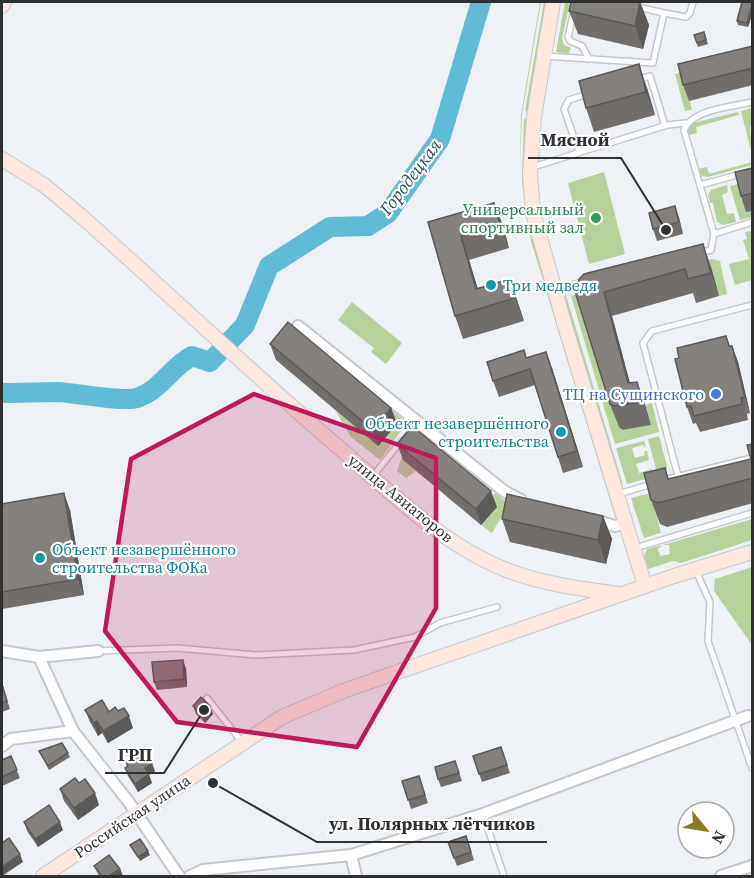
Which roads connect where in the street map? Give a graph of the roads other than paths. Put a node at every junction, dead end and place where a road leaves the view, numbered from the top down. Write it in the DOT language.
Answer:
graph roads {
  1 [pos="4,2"];
  2 [pos="553,2"];
  3 [pos="576,2"];
  4 [pos="626,2"];
  5 [pos="693,2"];
  6 [pos="2,6"];
  7 [pos="664,13"];
  8 [pos="543,56"];
  9 [pos="589,59"];
  10 [pos="645,63"];
  11 [pos="650,76"];
  12 [pos="630,82"];
  13 [pos="600,90"];
  14 [pos="753,102"];
  15 [pos="686,123"];
  16 [pos="664,126"];
  17 [pos="579,153"];
  18 [pos="2,159"];
  19 [pos="530,167"];
  20 [pos="753,171"];
  21 [pos="700,185"];
  22 [pos="753,222"];
  23 [pos="714,234"];
  24 [pos="689,255"];
  25 [pos="590,280"];
  26 [pos="554,290"];
  27 [pos="753,305"];
  28 [pos="298,326"];
  29 [pos="407,435"];
  30 [pos="753,458"];
  31 [pos="678,476"];
  32 [pos="372,477"];
  33 [pos="617,495"];
  34 [pos="529,503"];
  35 [pos="753,513"];
  36 [pos="578,516"];
  37 [pos="626,523"];
  38 [pos="633,548"];
  39 [pos="753,552"];
  40 [pos="696,569"];
  41 [pos="645,586"];
  42 [pos="621,594"];
  43 [pos="497,607"];
  44 [pos="2,651"];
  45 [pos="98,651"];
  46 [pos="39,657"];
  47 [pos="207,698"];
  48 [pos="748,716"];
  49 [pos="736,720"];
  50 [pos="73,731"];
  51 [pos="242,742"];
  52 [pos="2,746"];
  53 [pos="753,768"];
  54 [pos="136,813"];
  55 [pos="483,814"];
  56 [pos="351,855"];
  57 [pos="753,866"];
  58 [pos="44,876"];
  59 [pos="179,876"];
  60 [pos="190,876"];
  61 [pos="356,876"];
  62 [pos="504,876"];
  63 [pos="721,876"];
  1 -- 6 [label="street"];
  2 -- 8 [label="street"];
  3 -- 9 [label="lane"];
  4 -- 7 [label="lane"];
  5 -- 7 [label="lane"];
  7 -- 10 [label="lane"];
  8 -- 9 [label="lane"];
  8 -- 19 [label="street"];
  9 -- 10 [label="lane"];
  10 -- 11 [label="lane"];
  11 -- 12 [label="lane"];
  11 -- 16 [label="lane"];
  13 -- 17 [label="lane"];
  14 -- 15 [label="lane"];
  15 -- 16 [label="lane"];
  15 -- 21 [label="lane"];
  16 -- 17 [label="lane"];
  17 -- 19 [label="lane"];
  18 -- 32 [label="street, улица Авиаторов"];
  19 -- 26 [label="street"];
  20 -- 21 [label="lane"];
  21 -- 23 [label="lane"];
  22 -- 23 [label="lane"];
  23 -- 24 [label="lane"];
  25 -- 26 [label="lane"];
  26 -- 33 [label="street"];
  27 -- 31 [label="lane"];
  28 -- 34 [label="street"];
  29 -- 32 [label="lane"];
  30 -- 31 [label="lane"];
  31 -- 33 [label="lane"];
  32 -- 42 [label="street, улица Авиаторов"];
  33 -- 37 [label="street"];
  35 -- 38 [label="lane"];
  36 -- 37 [label="street"];
  37 -- 38 [label="street"];
  38 -- 41 [label="street"];
  39 -- 40 [label="street, улица Авиаторов"];
  40 -- 41 [label="street, улица Авиаторов"];
  40 -- 49 [label="lane"];
  41 -- 42 [label="street, улица Авиаторов"];
  42 -- 51 [label="street, Российская улица"];
  43 -- 45 [label="lane"];
  44 -- 46 [label="street"];
  45 -- 46 [label="street"];
  46 -- 50 [label="street"];
  47 -- 51 [label="lane"];
  48 -- 49 [label="street"];
  49 -- 53 [label="lane"];
  49 -- 55 [label="street"];
  50 -- 52 [label="street"];
  50 -- 54 [label="street"];
  51 -- 54 [label="street, Российская улица"];
  54 -- 58 [label="street, Российская улица"];
  54 -- 59 [label="street"];
  55 -- 56 [label="street"];
  55 -- 62 [label="lane"];
  56 -- 60 [label="street"];
  56 -- 61 [label="street"];
  57 -- 63 [label="street"];
}
